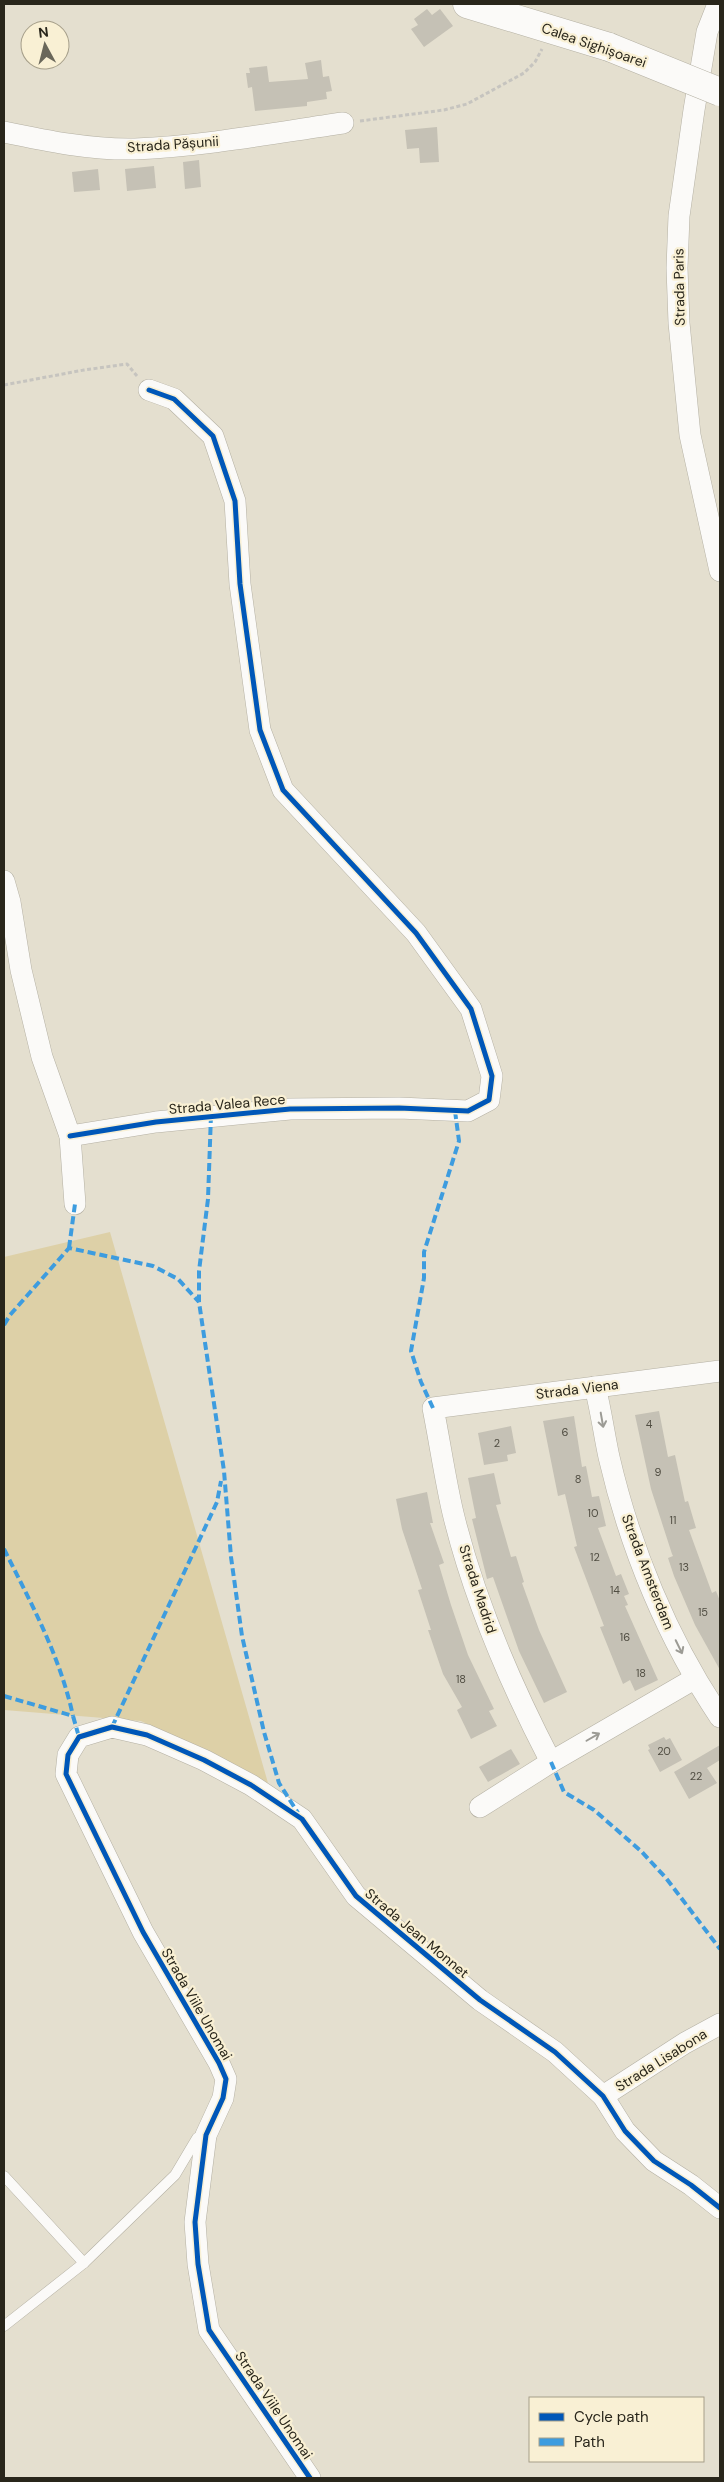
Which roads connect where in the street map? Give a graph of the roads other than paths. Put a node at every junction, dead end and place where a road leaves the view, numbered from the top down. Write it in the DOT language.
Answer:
graph roads {
  1 [pos="466,4"];
  2 [pos="718,4"];
  3 [pos="499,8"];
  4 [pos="720,92"];
  5 [pos="343,123"];
  6 [pos="4,132"];
  7 [pos="149,390"];
  8 [pos="720,571"];
  9 [pos="4,881"];
  10 [pos="70,1136"];
  11 [pos="75,1204"];
  12 [pos="720,1371"];
  13 [pos="595,1387"];
  14 [pos="433,1408"];
  15 [pos="694,1679"];
  16 [pos="720,1717"];
  17 [pos="79,1737"];
  18 [pos="550,1762"];
  19 [pos="480,1807"];
  20 [pos="720,2024"];
  21 [pos="603,2096"];
  22 [pos="206,2134"];
  23 [pos="4,2176"];
  24 [pos="720,2208"];
  25 [pos="84,2263"];
  26 [pos="4,2326"];
  27 [pos="310,2478"];
  1 -- 3 [label="main road, Calea Sighișoarei"];
  2 -- 8 [label="street, Strada Paris"];
  3 -- 4 [label="main road, Calea Sighișoarei, bridge"];
  5 -- 6 [label="street, Strada Pășunii"];
  7 -- 10 [label="street, Strada Valea Rece"];
  9 -- 10 [label="street"];
  10 -- 11 [label="street"];
  12 -- 13 [label="street, Strada Viena"];
  13 -- 14 [label="street, Strada Viena"];
  13 -- 15 [label="street, Strada Amsterdam, one-way"];
  14 -- 18 [label="street, Strada Madrid"];
  15 -- 16 [label="street, Strada Amsterdam"];
  18 -- 15 [label="street, one-way"];
  17 -- 21 [label="street, Strada Jean Monnet"];
  17 -- 22 [label="street, Strada Viile Unomai"];
  18 -- 19 [label="street"];
  20 -- 21 [label="street, Strada Lisabona"];
  21 -- 24 [label="street, Strada Jean Monnet"];
  22 -- 25 [label="lane"];
  22 -- 27 [label="street, Strada Viile Unomai"];
  23 -- 25 [label="lane"];
  25 -- 26 [label="lane"];
}
